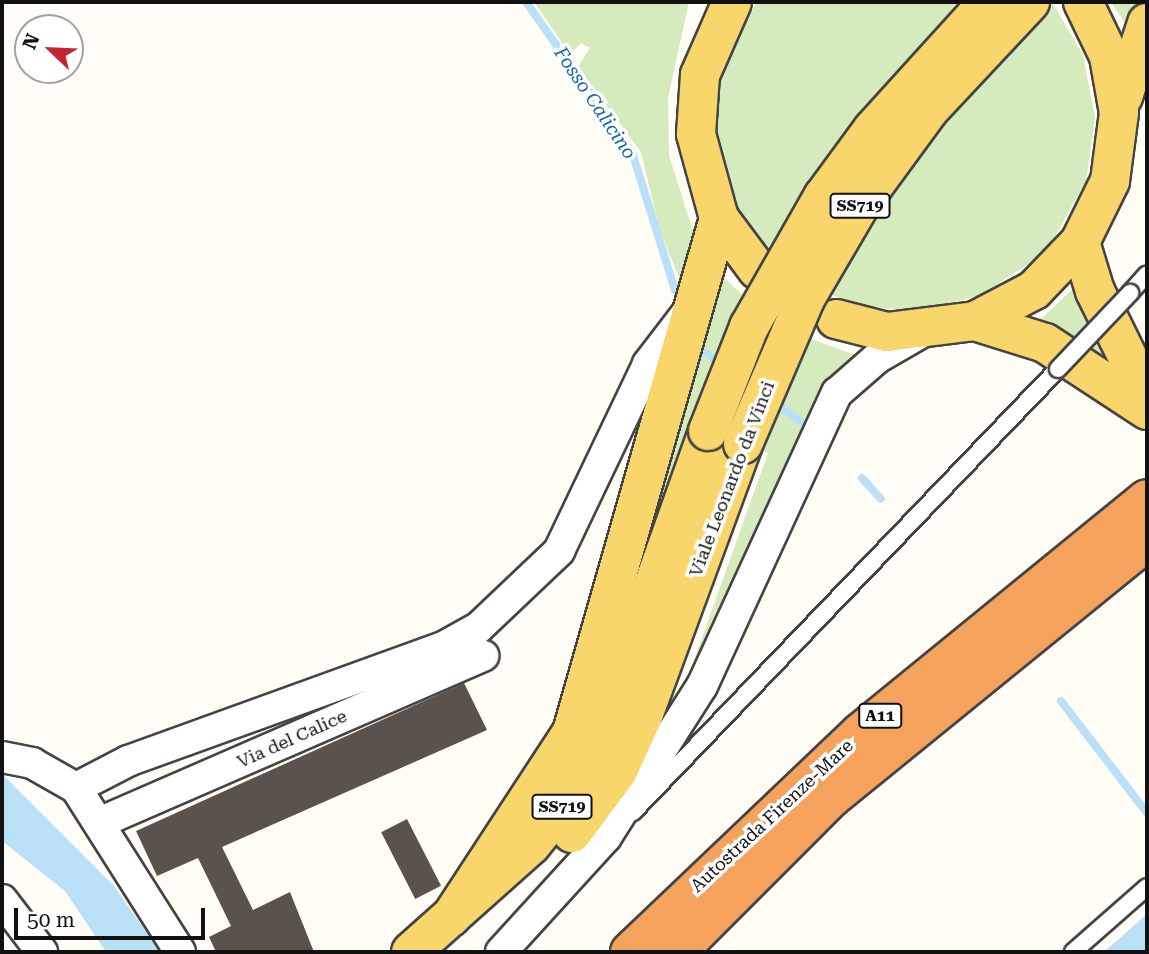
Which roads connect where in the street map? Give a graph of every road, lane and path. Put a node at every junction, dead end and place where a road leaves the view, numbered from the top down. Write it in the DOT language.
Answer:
graph roads {
  1 [pos="709,2"];
  2 [pos="732,2"];
  3 [pos="988,2"];
  4 [pos="1030,2"];
  5 [pos="1083,2"];
  6 [pos="1147,23"];
  7 [pos="708,47"];
  8 [pos="1119,113"];
  9 [pos="719,218"];
  10 [pos="1080,242"];
  11 [pos="757,269"];
  12 [pos="1147,274"];
  13 [pos="696,302"];
  14 [pos="836,319"];
  15 [pos="975,321"];
  16 [pos="922,332"];
  17 [pos="1147,396"];
  18 [pos="1147,410"];
  19 [pos="725,438"];
  20 [pos="1147,499"];
  21 [pos="1147,541"];
  22 [pos="483,656"];
  23 [pos="2,757"];
  24 [pos="642,775"];
  25 [pos="76,788"];
  26 [pos="101,822"];
  27 [pos="606,837"];
  28 [pos="565,843"];
  29 [pos="1147,887"];
  30 [pos="2,900"];
  31 [pos="446,935"];
  32 [pos="42,952"];
  33 [pos="180,952"];
  34 [pos="411,952"];
  35 [pos="502,952"];
  36 [pos="630,952"];
  37 [pos="677,952"];
  38 [pos="1073,952"];
  1 -- 7 [label="main road"];
  2 -- 7 [label="main road"];
  3 -- 19 [label="main road, Viale Leonardo da Vinci / SS719, bridge"];
  4 -- 19 [label="main road, Viale Leonardo da Vinci / SS719, bridge"];
  5 -- 8 [label="main road"];
  6 -- 8 [label="main road"];
  7 -- 9 [label="main road"];
  8 -- 10 [label="main road"];
  9 -- 11 [label="main road"];
  9 -- 13 [label="main road"];
  10 -- 15 [label="main road"];
  10 -- 17 [label="main road"];
  12 -- 27 [label="lane, bridge"];
  13 -- 25 [label="street"];
  13 -- 31 [label="main road"];
  14 -- 16 [label="main road"];
  15 -- 16 [label="main road"];
  15 -- 18 [label="main road"];
  16 -- 24 [label="street"];
  19 -- 28 [label="main road, Viale Leonardo da Vinci / SS719"];
  19 -- 31 [label="main road, Viale Leonardo da Vinci / SS719"];
  20 -- 36 [label="highway, Autostrada Firenze-Mare / A11"];
  21 -- 37 [label="highway, Autostrada Firenze-Mare / A11"];
  22 -- 26 [label="street, Via del Calice"];
  23 -- 25 [label="street"];
  24 -- 27 [label="street"];
  24 -- 28 [label="main road"];
  25 -- 26 [label="street"];
  26 -- 33 [label="street"];
  27 -- 35 [label="street"];
  28 -- 31 [label="main road, Viale Leonardo da Vinci / SS719"];
  29 -- 38 [label="lane"];
  30 -- 32 [label="street"];
  31 -- 34 [label="main road, Viale Leonardo da Vinci / SS719"];
}
